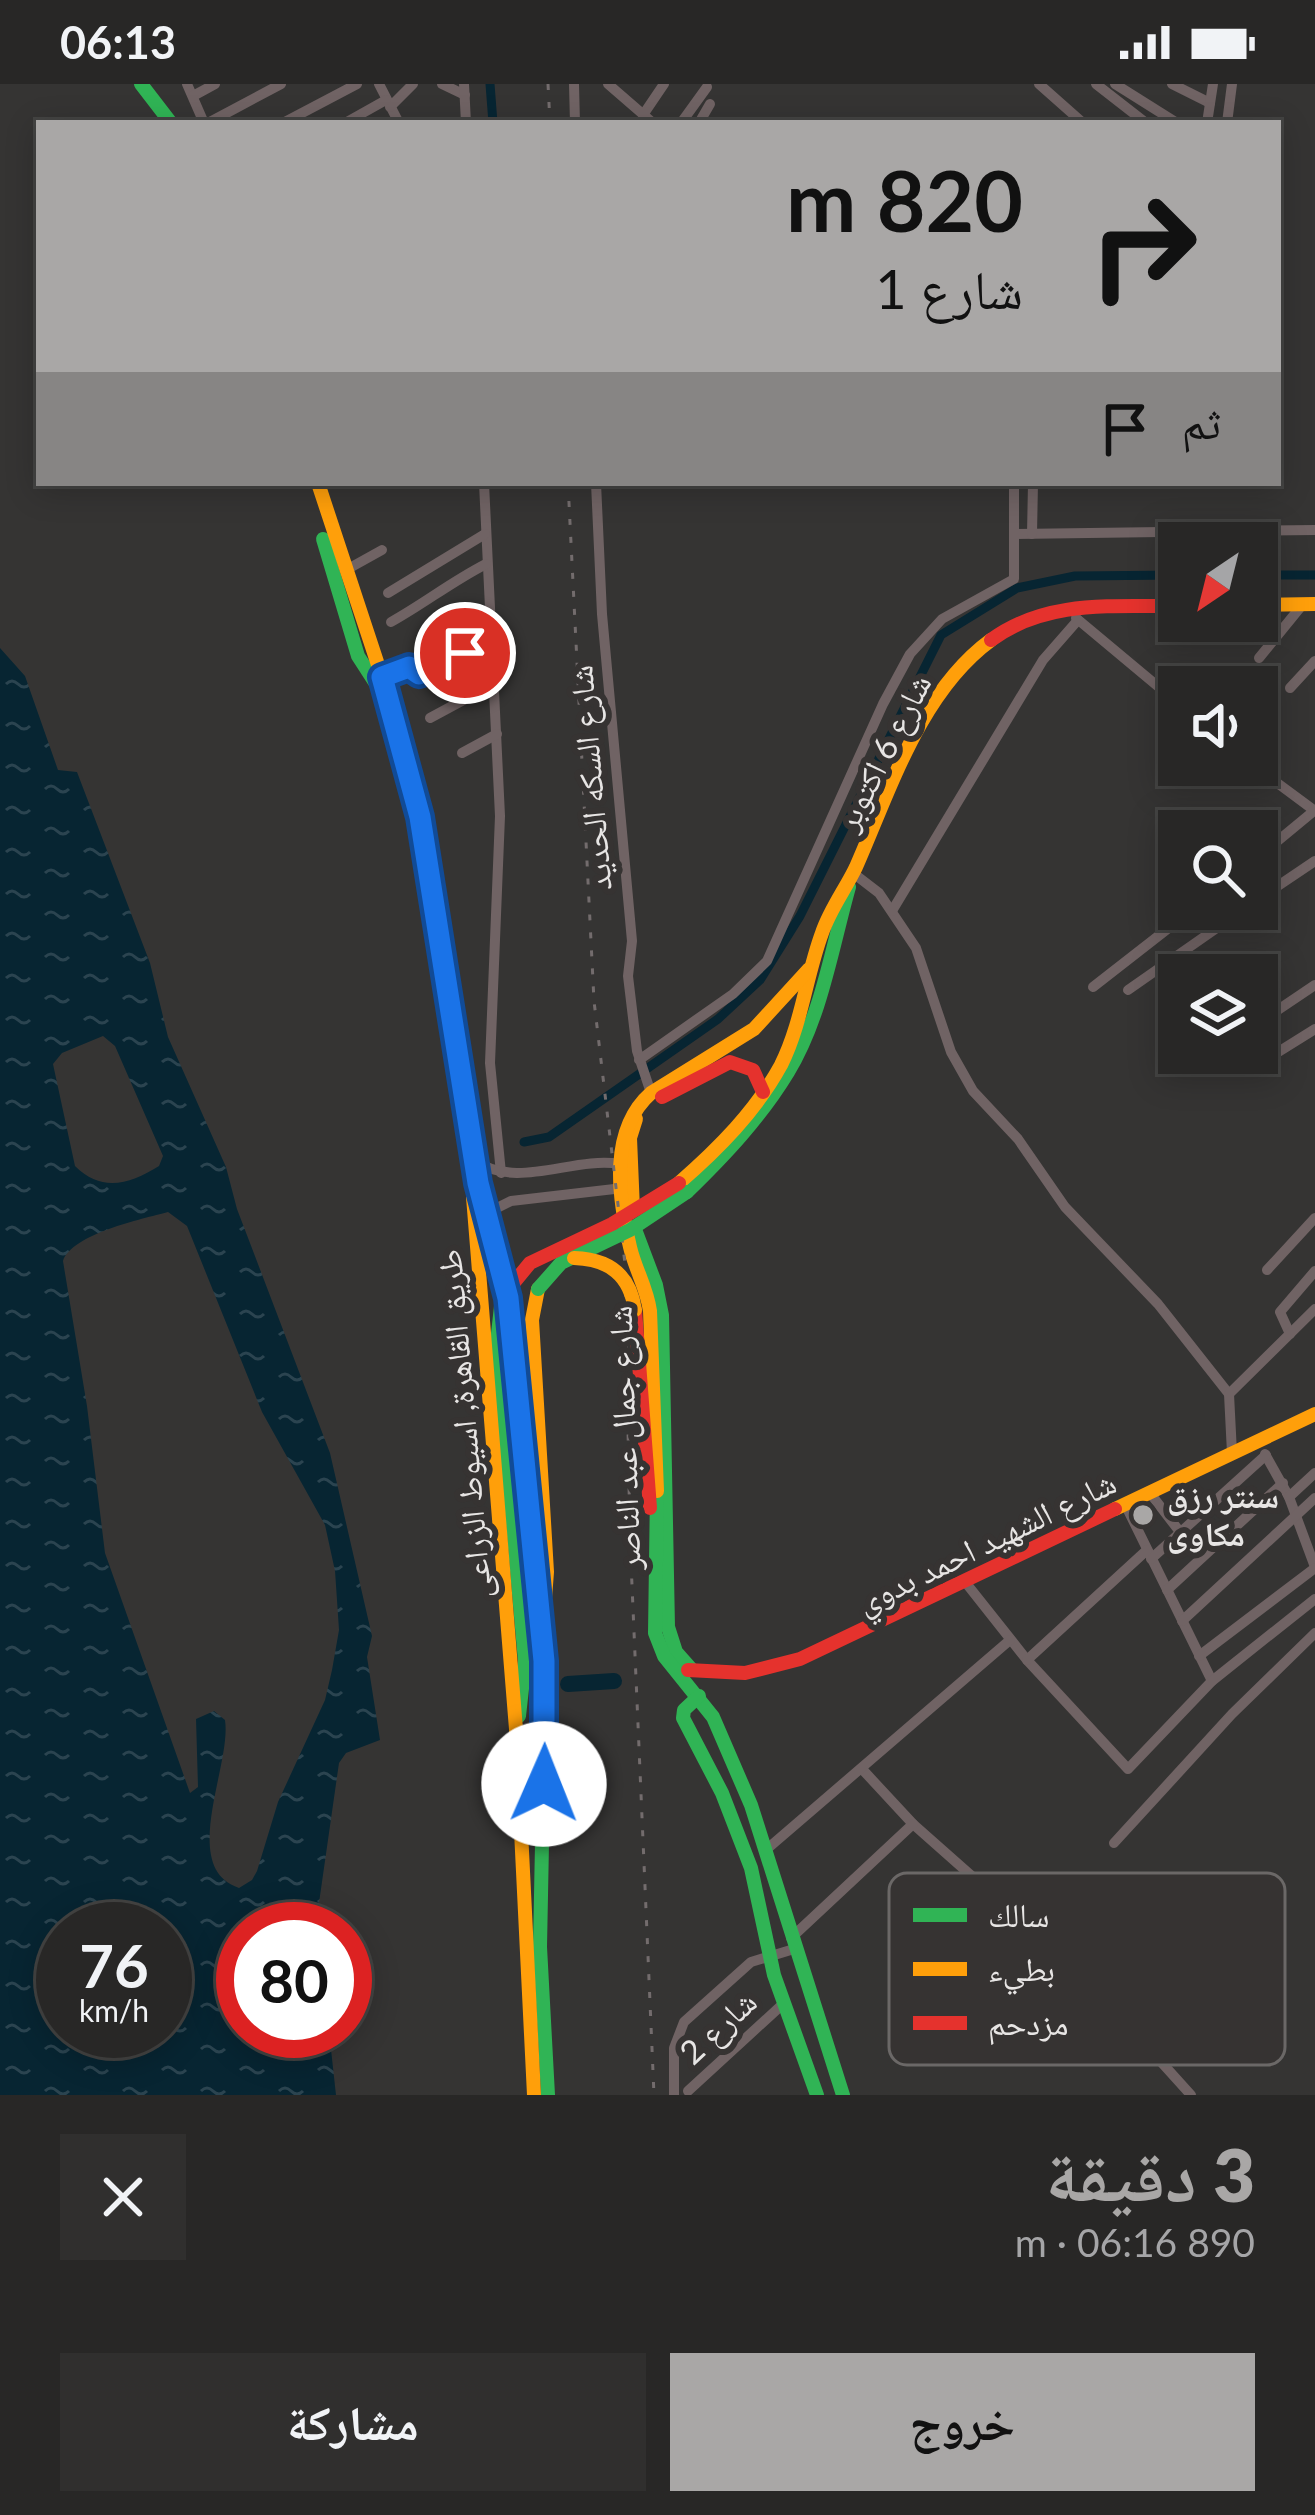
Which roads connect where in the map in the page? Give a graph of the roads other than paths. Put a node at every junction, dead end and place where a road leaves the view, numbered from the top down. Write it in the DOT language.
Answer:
graph roads {
  1 [pos="141,84"];
  2 [pos="155,84"];
  3 [pos="215,84"];
  4 [pos="281,84"];
  5 [pos="357,84"];
  6 [pos="412,84"];
  7 [pos="442,84"];
  8 [pos="574,84"];
  9 [pos="664,84"];
  10 [pos="1039,84"];
  11 [pos="1096,84"];
  12 [pos="1115,84"];
  13 [pos="1172,84"];
  14 [pos="1213,84"];
  15 [pos="1232,84"];
  16 [pos="610,85"];
  17 [pos="707,87"];
  18 [pos="464,89"];
  19 [pos="190,90"];
  20 [pos="385,93"];
  21 [pos="1210,103"];
  22 [pos="710,104"];
  23 [pos="648,119"];
  24 [pos="169,120"];
  25 [pos="183,120"];
  26 [pos="205,120"];
  27 [pos="212,120"];
  28 [pos="289,120"];
  29 [pos="349,120"];
  30 [pos="466,120"];
  31 [pos="576,120"];
  32 [pos="683,120"];
  33 [pos="701,120"];
  34 [pos="1080,120"];
  35 [pos="1142,120"];
  36 [pos="1172,120"];
  37 [pos="1207,120"];
  38 [pos="1227,120"];
  39 [pos="319,486"];
  40 [pos="319,486"];
  41 [pos="484,486"];
  42 [pos="596,486"];
  43 [pos="1014,486"];
  44 [pos="1033,486"];
  45 [pos="1315,530"];
  46 [pos="1016,534"];
  47 [pos="1031,534"];
  48 [pos="485,535"];
  49 [pos="382,550"];
  50 [pos="486,564"];
  51 [pos="346,570"];
  52 [pos="388,593"];
  53 [pos="1278,604"];
  54 [pos="1309,604"];
  55 [pos="1158,608"];
  56 [pos="1074,615"];
  57 [pos="391,622"];
  58 [pos="465,653"];
  59 [pos="1259,658"];
  60 [pos="1315,661"];
  61 [pos="382,677"];
  62 [pos="495,683"];
  63 [pos="1158,686"];
  64 [pos="1290,688"];
  65 [pos="430,718"];
  66 [pos="497,734"];
  67 [pos="462,753"];
  68 [pos="1278,783"];
  69 [pos="1315,810"];
  70 [pos="1278,841"];
  71 [pos="1315,861"];
  72 [pos="851,878"];
  73 [pos="1278,886"];
  74 [pos="892,911"];
  75 [pos="1166,930"];
  76 [pos="1214,930"];
  77 [pos="809,969"];
  78 [pos="1315,985"];
  79 [pos="1093,988"];
  80 [pos="1128,990"];
  81 [pos="1278,1010"];
  82 [pos="1315,1029"];
  83 [pos="1278,1052"];
  84 [pos="640,1064"];
  85 [pos="649,1088"];
  86 [pos="763,1092"];
  87 [pos="474,1160"];
  88 [pos="620,1164"];
  89 [pos="501,1173"];
  90 [pos="683,1187"];
  91 [pos="622,1188"];
  92 [pos="487,1214"];
  93 [pos="1315,1218"];
  94 [pos="569,1258"];
  95 [pos="1267,1270"];
  96 [pos="1315,1271"];
  97 [pos="1315,1309"];
  98 [pos="1290,1334"];
  99 [pos="1229,1394"];
  100 [pos="1315,1414"];
  101 [pos="1256,1441"];
  102 [pos="1232,1453"];
  103 [pos="1266,1455"];
  104 [pos="1315,1473"];
  105 [pos="1282,1483"];
  106 [pos="1150,1492"];
  107 [pos="1289,1497"];
  108 [pos="1315,1498"];
  109 [pos="1125,1504"];
  110 [pos="1296,1516"];
  111 [pos="1180,1532"];
  112 [pos="1311,1542"];
  113 [pos="658,1544"];
  114 [pos="1149,1554"];
  115 [pos="1315,1567"];
  116 [pos="966,1583"];
  117 [pos="1167,1590"];
  118 [pos="1315,1599"];
  119 [pos="1182,1621"];
  120 [pos="540,1628"];
  121 [pos="1315,1633"];
  122 [pos="1010,1640"];
  123 [pos="1199,1656"];
  124 [pos="1027,1660"];
  125 [pos="670,1664"];
  126 [pos="692,1670"];
  127 [pos="728,1675"];
  128 [pos="1211,1681"];
  129 [pos="702,1701"];
  130 [pos="516,1729"];
  131 [pos="862,1769"];
  132 [pos="742,1783"];
  133 [pos="722,1793"];
  134 [pos="914,1824"];
  135 [pos="1114,1843"];
  136 [pos="767,1849"];
  137 [pos="969,1873"];
  138 [pos="793,1944"];
  139 [pos="770,1954"];
  140 [pos="784,2003"];
  141 [pos="1163,2065"];
  142 [pos="688,2091"];
  143 [pos="1189,2094"];
  144 [pos="534,2095"];
  145 [pos="548,2095"];
  146 [pos="674,2095"];
  147 [pos="817,2095"];
  148 [pos="843,2095"];
  1 -- 24 [label="main road"];
  2 -- 25 [label="main road"];
  3 -- 19 [label="street"];
  4 -- 27 [label="street"];
  5 -- 28 [label="street"];
  6 -- 20 [label="street"];
  7 -- 18 [label="street"];
  8 -- 31 [label="street"];
  9 -- 23 [label="street"];
  10 -- 34 [label="street"];
  11 -- 35 [label="street"];
  12 -- 36 [label="street"];
  13 -- 21 [label="street"];
  14 -- 21 [label="street"];
  15 -- 38 [label="street"];
  16 -- 23 [label="street"];
  17 -- 32 [label="street"];
  18 -- 30 [label="street"];
  19 -- 26 [label="street"];
  20 -- 29 [label="street"];
  21 -- 37 [label="street"];
  22 -- 33 [label="street"];
  39 -- 51 [label="main road, طريق القاهرة, اسيوط الزراعى"];
  40 -- 130 [label="main road, طريق القاهرة, اسيوط الزراعى"];
  41 -- 48 [label="street"];
  42 -- 84 [label="street, شارع السكه الحديد"];
  43 -- 46 [label="street"];
  44 -- 47 [label="street"];
  45 -- 47 [label="street"];
  46 -- 47 [label="street"];
  46 -- 84 [label="street"];
  48 -- 50 [label="street"];
  48 -- 52 [label="street"];
  49 -- 51 [label="street"];
  50 -- 57 [label="street"];
  50 -- 62 [label="street"];
  51 -- 61 [label="main road, طريق القاهرة, اسيوط الزراعى"];
  53 -- 54 [label="main road"];
  54 -- 59 [label="street"];
  55 -- 56 [label="main road, شارع 6 اكتوبر"];
  56 -- 63 [label="street"];
  56 -- 72 [label="main road, شارع 6 اكتوبر"];
  56 -- 74 [label="street"];
  58 -- 61 [label="street"];
  60 -- 64 [label="street"];
  61 -- 87 [label="main road, طريق القاهرة, اسيوط الزراعى"];
  62 -- 65 [label="street"];
  62 -- 66 [label="street"];
  66 -- 67 [label="street"];
  66 -- 89 [label="street"];
  68 -- 69 [label="street"];
  69 -- 70 [label="street"];
  71 -- 73 [label="street"];
  72 -- 74 [label="street"];
  72 -- 77 [label="main road"];
  72 -- 90 [label="main road"];
  74 -- 99 [label="street"];
  75 -- 79 [label="street"];
  76 -- 80 [label="street"];
  77 -- 85 [label="main road, شارع جمال عبد الناصر"];
  77 -- 86 [label="main road"];
  78 -- 81 [label="street"];
  82 -- 83 [label="street"];
  84 -- 85 [label="street, شارع السكه الحديد"];
  85 -- 88 [label="main road, شارع جمال عبد الناصر"];
  86 -- 90 [label="main road"];
  86 -- 126 [label="main road, شارع جمال عبد الناصر"];
  87 -- 89 [label="street"];
  87 -- 92 [label="main road, طريق القاهرة, اسيوط الزراعى"];
  88 -- 89 [label="street"];
  88 -- 91 [label="main road, شارع جمال عبد الناصر"];
  90 -- 94 [label="main road, bridge"];
  90 -- 130 [label="main road, bridge"];
  91 -- 92 [label="street"];
  91 -- 113 [label="main road, شارع جمال عبد الناصر"];
  92 -- 120 [label="main road, طريق القاهرة, اسيوط الزراعى"];
  93 -- 95 [label="street"];
  94 -- 113 [label="main road, bridge"];
  94 -- 120 [label="main road, bridge"];
  96 -- 98 [label="street"];
  97 -- 98 [label="street"];
  98 -- 99 [label="street"];
  99 -- 102 [label="street"];
  100 -- 101 [label="main road, شارع الشهيد احمد بدوي"];
  101 -- 102 [label="main road, شارع الشهيد احمد بدوي"];
  101 -- 103 [label="street"];
  102 -- 106 [label="main road, شارع الشهيد احمد بدوي"];
  103 -- 105 [label="street"];
  103 -- 111 [label="street"];
  104 -- 107 [label="street"];
  105 -- 107 [label="street"];
  105 -- 117 [label="street"];
  106 -- 109 [label="main road, شارع الشهيد احمد بدوي"];
  106 -- 111 [label="street"];
  107 -- 110 [label="street"];
  108 -- 110 [label="street"];
  109 -- 114 [label="street"];
  109 -- 116 [label="main road, شارع الشهيد احمد بدوي"];
  110 -- 112 [label="street"];
  110 -- 119 [label="street"];
  111 -- 114 [label="street"];
  112 -- 115 [label="street"];
  113 -- 125 [label="main road, شارع جمال عبد الناصر"];
  114 -- 117 [label="street"];
  114 -- 124 [label="street"];
  115 -- 123 [label="street"];
  116 -- 122 [label="street"];
  116 -- 127 [label="main road, شارع الشهيد احمد بدوي"];
  117 -- 119 [label="street"];
  118 -- 128 [label="street"];
  119 -- 123 [label="street"];
  120 -- 145 [label="main road, طريق القاهرة, اسيوط الزراعى"];
  121 -- 135 [label="street"];
  122 -- 124 [label="street"];
  122 -- 131 [label="street"];
  123 -- 128 [label="street"];
  124 -- 128 [label="street"];
  125 -- 126 [label="main road, شارع الشهيد احمد بدوي"];
  125 -- 129 [label="main road, شارع جمال عبد الناصر"];
  126 -- 127 [label="main road, شارع الشهيد احمد بدوي"];
  127 -- 129 [label="main road"];
  129 -- 132 [label="main road, شارع جمال عبد الناصر"];
  129 -- 133 [label="main road"];
  130 -- 144 [label="main road, طريق القاهرة, اسيوط الزراعى"];
  131 -- 134 [label="street"];
  131 -- 136 [label="street"];
  132 -- 133 [label="main road"];
  132 -- 136 [label="main road, شارع جمال عبد الناصر"];
  133 -- 139 [label="main road"];
  134 -- 137 [label="street"];
  134 -- 138 [label="street"];
  136 -- 138 [label="main road, شارع جمال عبد الناصر"];
  138 -- 139 [label="street"];
  138 -- 148 [label="main road, شارع جمال عبد الناصر"];
  139 -- 140 [label="main road"];
  139 -- 146 [label="street"];
  140 -- 142 [label="street, شارع 2"];
  140 -- 147 [label="main road"];
  141 -- 143 [label="street"];
}
